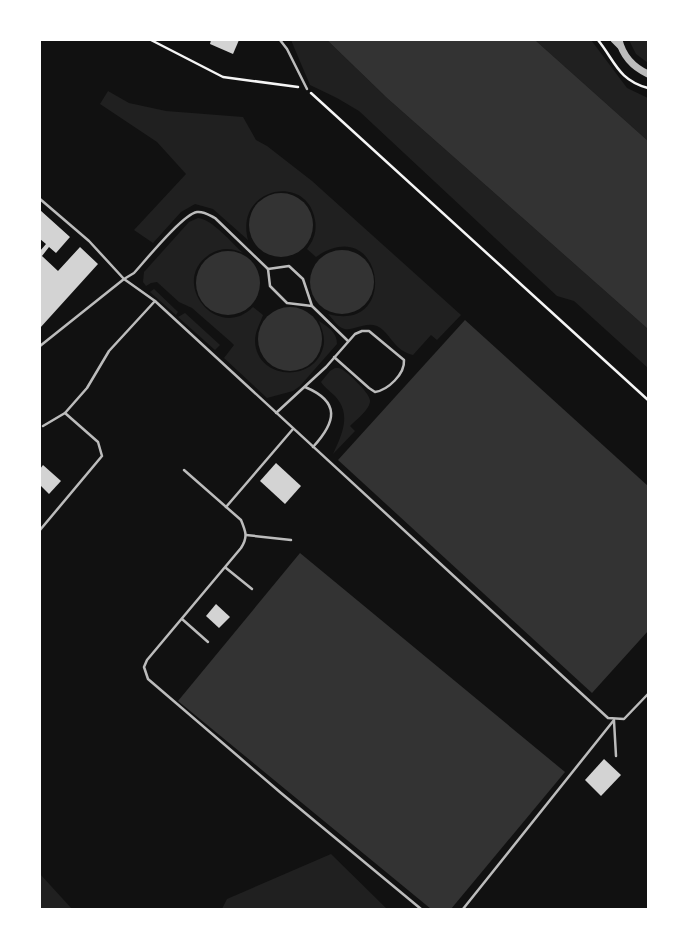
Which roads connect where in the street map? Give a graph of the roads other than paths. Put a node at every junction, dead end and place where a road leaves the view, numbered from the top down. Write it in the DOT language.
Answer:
graph roads {
  1 [pos="280,40"];
  2 [pos="613,40"];
  3 [pos="620,44"];
  4 [pos="648,74"];
  5 [pos="306,89"];
  6 [pos="40,199"];
  7 [pos="268,269"];
  8 [pos="124,279"];
  9 [pos="155,301"];
  10 [pos="312,306"];
  11 [pos="349,341"];
  12 [pos="40,346"];
  13 [pos="334,357"];
  14 [pos="305,387"];
  15 [pos="65,413"];
  16 [pos="276,413"];
  17 [pos="43,426"];
  18 [pos="293,429"];
  19 [pos="313,447"];
  20 [pos="184,470"];
  21 [pos="226,508"];
  22 [pos="40,530"];
  23 [pos="246,535"];
  24 [pos="291,540"];
  25 [pos="226,567"];
  26 [pos="252,589"];
  27 [pos="182,619"];
  28 [pos="208,642"];
  29 [pos="648,694"];
  30 [pos="614,720"];
  31 [pos="616,756"];
  32 [pos="420,909"];
  33 [pos="462,909"];
  1 -- 5 [label="lane"];
  2 -- 3 [label="street"];
  3 -- 4 [label="street"];
  6 -- 8 [label="lane"];
  7 -- 8 [label="lane"];
  7 -- 10 [label="lane"];
  7 -- 10 [label="lane"];
  8 -- 9 [label="lane"];
  8 -- 12 [label="lane"];
  9 -- 15 [label="lane"];
  9 -- 16 [label="lane"];
  10 -- 11 [label="lane"];
  11 -- 13 [label="lane"];
  11 -- 13 [label="lane"];
  13 -- 14 [label="lane"];
  14 -- 16 [label="lane"];
  14 -- 19 [label="lane"];
  15 -- 17 [label="lane"];
  15 -- 22 [label="lane"];
  16 -- 18 [label="lane"];
  18 -- 19 [label="lane"];
  18 -- 21 [label="lane"];
  19 -- 30 [label="lane"];
  20 -- 21 [label="lane"];
  21 -- 23 [label="lane"];
  23 -- 24 [label="lane"];
  23 -- 25 [label="lane"];
  25 -- 26 [label="lane"];
  25 -- 27 [label="lane"];
  27 -- 28 [label="lane"];
  27 -- 32 [label="lane"];
  29 -- 30 [label="lane"];
  30 -- 31 [label="lane"];
  30 -- 33 [label="lane"];
}
